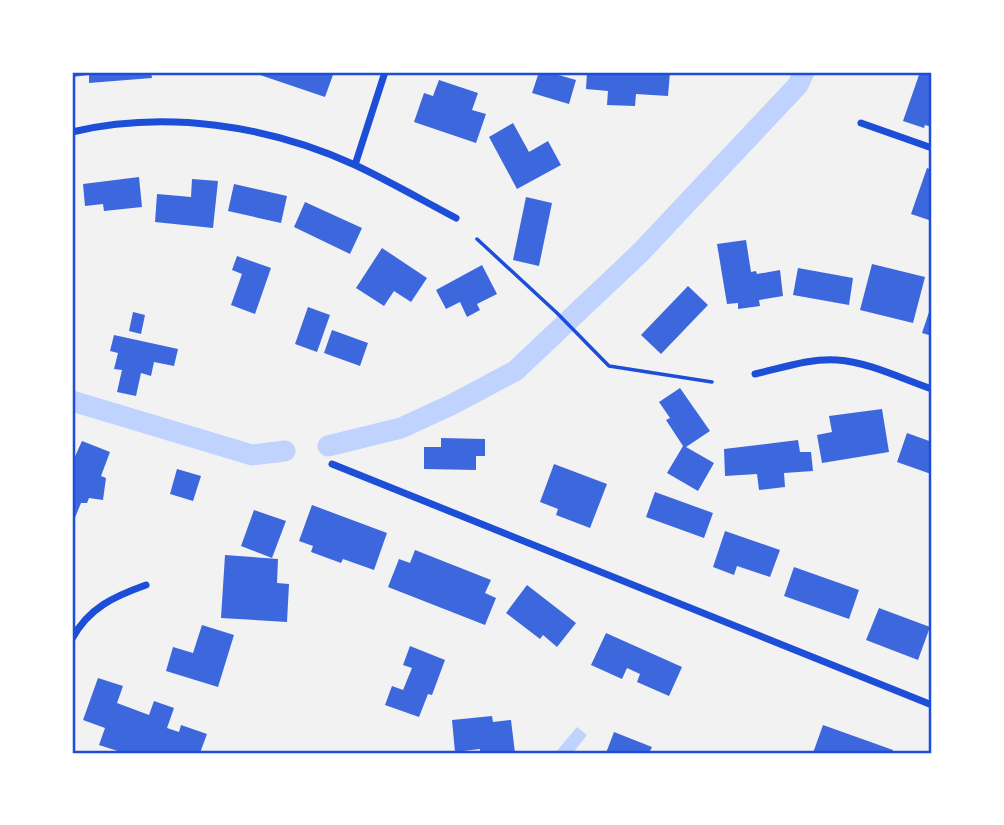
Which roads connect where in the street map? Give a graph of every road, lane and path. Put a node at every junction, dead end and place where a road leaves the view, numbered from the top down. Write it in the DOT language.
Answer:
graph roads {
  1 [pos="385,72"];
  2 [pos="861,123"];
  3 [pos="72,132"];
  4 [pos="932,148"];
  5 [pos="355,165"];
  6 [pos="456,218"];
  7 [pos="477,239"];
  8 [pos="755,374"];
  9 [pos="712,382"];
  10 [pos="932,389"];
  11 [pos="332,464"];
  12 [pos="146,585"];
  13 [pos="72,639"];
  14 [pos="932,705"];
  1 -- 5 [label="street"];
  2 -- 4 [label="street"];
  3 -- 5 [label="street"];
  5 -- 6 [label="street"];
  7 -- 9 [label="path"];
  8 -- 10 [label="street"];
  11 -- 14 [label="street"];
  12 -- 13 [label="street"];
}
